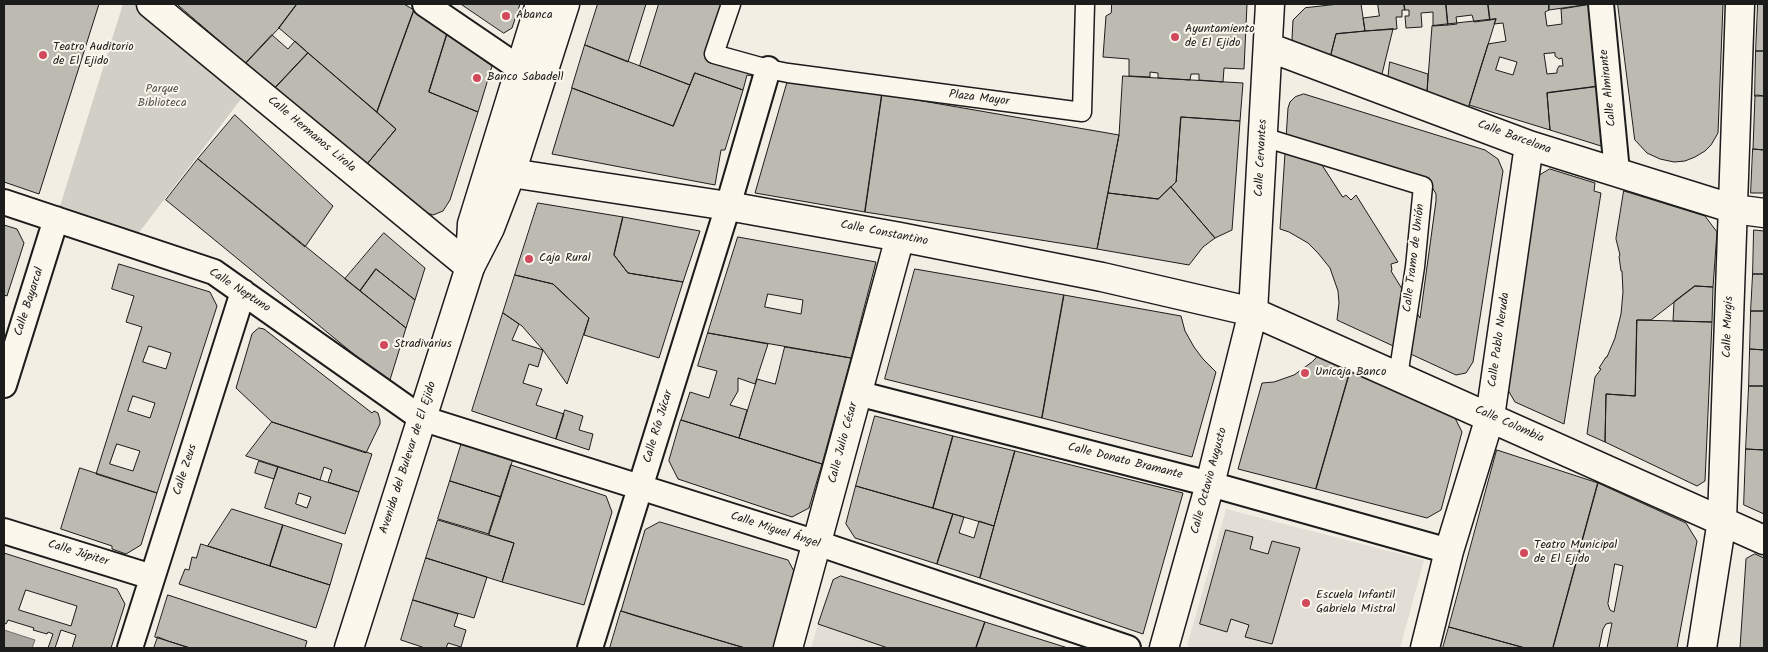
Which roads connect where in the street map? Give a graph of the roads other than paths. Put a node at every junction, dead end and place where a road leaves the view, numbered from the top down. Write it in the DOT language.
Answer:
graph roads {
  1 [pos="151,4"];
  2 [pos="426,4"];
  3 [pos="540,4"];
  4 [pos="565,4"];
  5 [pos="731,4"];
  6 [pos="1085,4"];
  7 [pos="1270,4"];
  8 [pos="1601,4"];
  9 [pos="1740,4"];
  10 [pos="1268,47"];
  11 [pos="519,68"];
  12 [pos="768,70"];
  13 [pos="511,96"];
  14 [pos="1263,137"];
  15 [pos="1529,145"];
  16 [pos="1617,172"];
  17 [pos="511,173"];
  18 [pos="4,202"];
  19 [pos="728,206"];
  20 [pos="1734,209"];
  21 [pos="1764,214"];
  22 [pos="56,219"];
  23 [pos="900,237"];
  24 [pos="470,267"];
  25 [pos="243,292"];
  26 [pos="1253,312"];
  27 [pos="1398,376"];
  28 [pos="4,385"];
  29 [pos="857,393"];
  30 [pos="1490,416"];
  31 [pos="421,418"];
  32 [pos="1210,484"];
  33 [pos="640,488"];
  34 [pos="1722,520"];
  35 [pos="4,531"];
  36 [pos="1764,540"];
  37 [pos="817,544"];
  38 [pos="1449,551"];
  39 [pos="152,577"];
  40 [pos="130,648"];
  41 [pos="349,648"];
  42 [pos="590,648"];
  43 [pos="788,648"];
  44 [pos="1128,648"];
  45 [pos="1164,648"];
  46 [pos="1424,648"];
  47 [pos="1702,648"];
  1 -- 24 [label="street, Calle Hermanos Lirola"];
  2 -- 11 [label="street"];
  3 -- 11 [label="street, Avenida del Bulevar de El Ejido"];
  4 -- 17 [label="street, Avenida del Bulevar de El Ejido"];
  5 -- 12 [label="street, Plaza Mayor"];
  6 -- 12 [label="street, Plaza Mayor"];
  7 -- 10 [label="street, Calle Cervantes"];
  8 -- 16 [label="street, Calle Almirante"];
  9 -- 20 [label="street, Calle Murgis"];
  10 -- 14 [label="street, Calle Cervantes"];
  10 -- 15 [label="street, Calle Barcelona"];
  11 -- 13 [label="street, Avenida del Bulevar de El Ejido"];
  12 -- 19 [label="street"];
  13 -- 17 [label="street, Avenida del Bulevar de El Ejido"];
  13 -- 24 [label="street, Avenida del Bulevar de El Ejido"];
  14 -- 26 [label="street, Calle Cervantes"];
  14 -- 27 [label="street, Calle Tramo de Unión"];
  15 -- 16 [label="street, Calle Barcelona"];
  15 -- 30 [label="street, Calle Pablo Neruda"];
  16 -- 20 [label="street, Calle Barcelona"];
  17 -- 19 [label="street, Calle Constantino"];
  17 -- 24 [label="street, Avenida del Bulevar de El Ejido"];
  18 -- 22 [label="street, Calle Neptuno"];
  19 -- 23 [label="street, Calle Constantino"];
  19 -- 33 [label="street, Calle Río Júcar"];
  20 -- 21 [label="street, Calle Barcelona"];
  20 -- 34 [label="street, Calle Murgis"];
  22 -- 25 [label="street, Calle Neptuno"];
  22 -- 28 [label="street, Calle Bayarcal"];
  23 -- 26 [label="street, Calle Constantino"];
  23 -- 29 [label="street, Calle Julio César"];
  24 -- 31 [label="street, Avenida del Bulevar de El Ejido"];
  25 -- 31 [label="street, Calle Neptuno"];
  25 -- 39 [label="street, Calle Zeus"];
  26 -- 27 [label="street, Calle Colombia"];
  26 -- 32 [label="street, Calle Octavio Augusto"];
  27 -- 30 [label="street, Calle Colombia"];
  29 -- 32 [label="street, Calle Donato Bramante"];
  29 -- 37 [label="street, Calle Julio César"];
  30 -- 34 [label="street, Calle Colombia"];
  30 -- 38 [label="street, Calle Pablo Neruda"];
  31 -- 33 [label="street, Calle Miguel Ángel"];
  31 -- 41 [label="street, Avenida del Bulevar de El Ejido"];
  32 -- 38 [label="street, Calle Donato Bramante"];
  32 -- 45 [label="street, Calle Octavio Augusto"];
  33 -- 37 [label="street, Calle Miguel Ángel"];
  33 -- 42 [label="street, Calle Río Júcar"];
  34 -- 36 [label="street, Calle Colombia"];
  34 -- 47 [label="street, Calle Murgis"];
  35 -- 39 [label="street, Calle Júpiter"];
  37 -- 43 [label="street, Calle Julio César"];
  37 -- 44 [label="street, Calle Miguel Ángel"];
  38 -- 46 [label="street, Calle Pablo Neruda"];
  39 -- 40 [label="street, Calle Zeus"];
}
